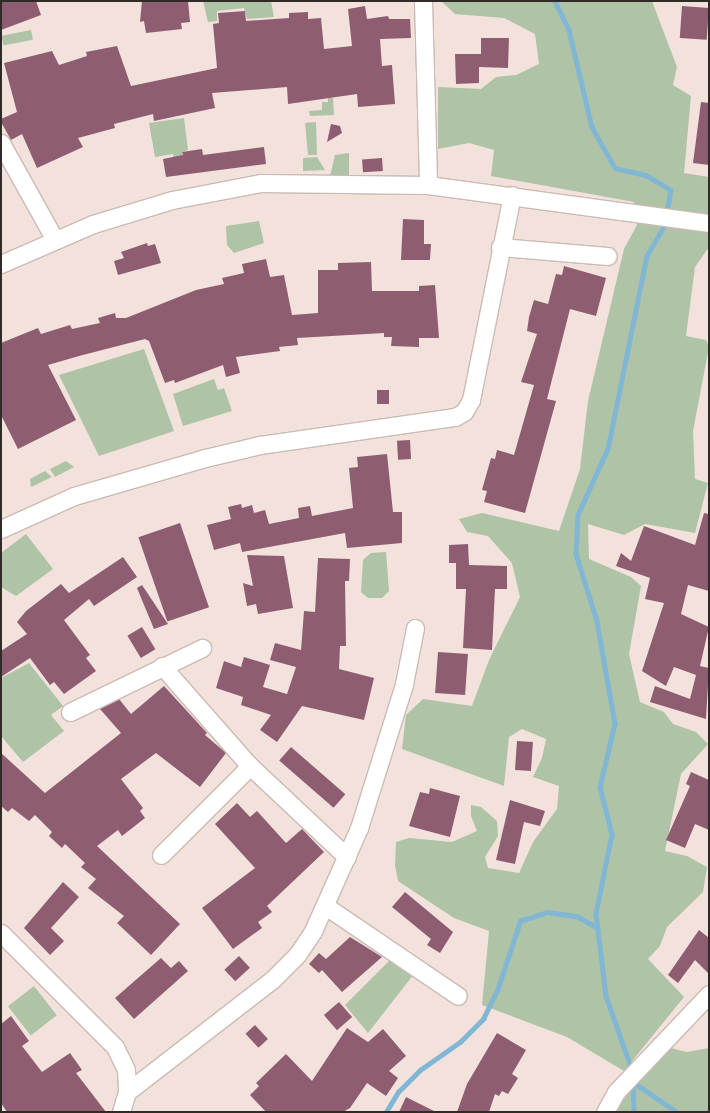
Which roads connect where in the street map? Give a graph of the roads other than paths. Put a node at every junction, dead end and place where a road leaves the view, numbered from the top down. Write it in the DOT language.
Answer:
graph roads {
  1 [pos="423,1"];
  2 [pos="1,143"];
  3 [pos="428,185"];
  4 [pos="512,195"];
  5 [pos="705,222"];
  6 [pos="55,240"];
  7 [pos="500,247"];
  8 [pos="608,256"];
  9 [pos="1,264"];
  10 [pos="1,529"];
  11 [pos="415,628"];
  12 [pos="202,648"];
  13 [pos="162,666"];
  14 [pos="70,712"];
  15 [pos="250,766"];
  16 [pos="161,855"];
  17 [pos="347,857"];
  18 [pos="327,906"];
  19 [pos="1,933"];
  20 [pos="709,994"];
  21 [pos="458,996"];
  22 [pos="127,1092"];
  23 [pos="121,1112"];
  24 [pos="605,1112"];
  1 -- 3 [label="street"];
  2 -- 6 [label="street"];
  3 -- 4 [label="street"];
  3 -- 6 [label="street"];
  4 -- 5 [label="street"];
  4 -- 7 [label="street"];
  6 -- 9 [label="street"];
  7 -- 8 [label="street"];
  7 -- 10 [label="street"];
  11 -- 17 [label="street"];
  12 -- 13 [label="street"];
  13 -- 14 [label="street"];
  13 -- 15 [label="street"];
  15 -- 16 [label="street"];
  15 -- 17 [label="street"];
  17 -- 18 [label="street"];
  18 -- 21 [label="street"];
  18 -- 22 [label="street"];
  19 -- 22 [label="street"];
  20 -- 24 [label="street"];
  22 -- 23 [label="street"];
}
